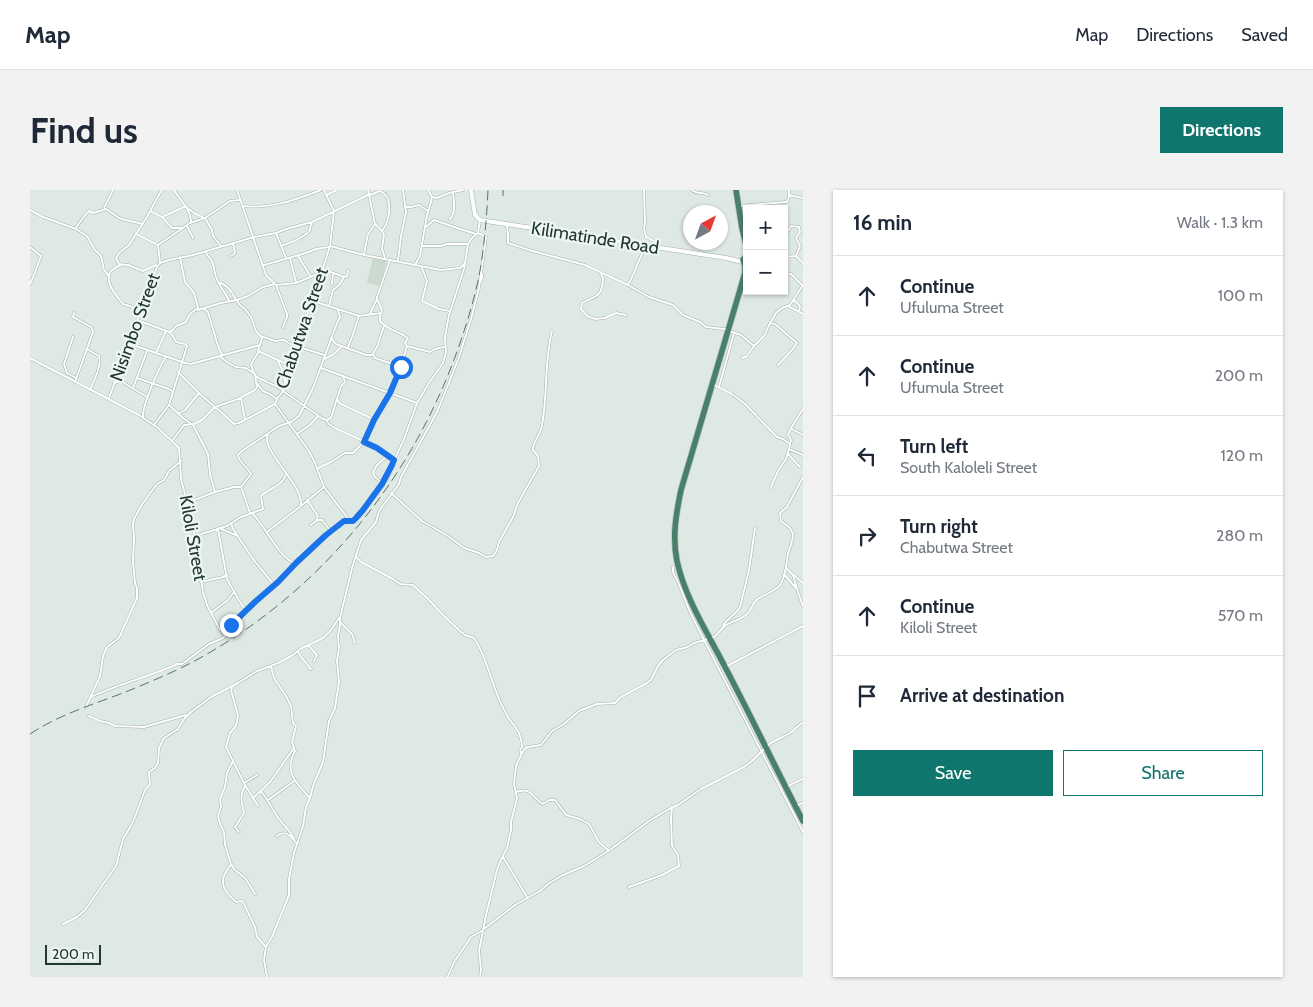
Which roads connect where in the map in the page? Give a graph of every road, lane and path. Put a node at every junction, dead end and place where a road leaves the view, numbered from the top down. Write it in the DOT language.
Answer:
graph roads {
  1 [pos="114,190"];
  2 [pos="162,190"];
  3 [pos="174,190"];
  4 [pos="237,190"];
  5 [pos="322,190"];
  6 [pos="337,190"];
  7 [pos="373,190"];
  8 [pos="402,190"];
  9 [pos="428,190"];
  10 [pos="463,190"];
  11 [pos="471,190"];
  12 [pos="644,190"];
  13 [pos="692,190"];
  14 [pos="736,190"];
  15 [pos="789,190"];
  16 [pos="369,193"];
  17 [pos="453,193"];
  18 [pos="326,195"];
  19 [pos="708,195"];
  20 [pos="789,195"];
  21 [pos="432,197"];
  22 [pos="803,198"];
  23 [pos="240,200"];
  24 [pos="186,206"];
  25 [pos="243,206"];
  26 [pos="739,206"];
  27 [pos="406,207"];
  28 [pos="104,209"];
  29 [pos="30,210"];
  30 [pos="150,211"];
  31 [pos="334,211"];
  32 [pos="428,211"];
  33 [pos="162,217"];
  34 [pos="205,218"];
  35 [pos="450,220"];
  36 [pos="480,220"];
  37 [pos="312,222"];
  38 [pos="190,223"];
  39 [pos="143,224"];
  40 [pos="375,224"];
  41 [pos="507,225"];
  42 [pos="187,226"];
  43 [pos="183,228"];
  44 [pos="425,228"];
  45 [pos="76,229"];
  46 [pos="382,231"];
  47 [pos="788,231"];
  48 [pos="743,232"];
  49 [pos="136,233"];
  50 [pos="276,233"];
  51 [pos="477,233"];
  52 [pos="193,238"];
  53 [pos="254,238"];
  54 [pos="233,244"];
  55 [pos="468,244"];
  56 [pos="158,245"];
  57 [pos="281,246"];
  58 [pos="329,246"];
  59 [pos="422,246"];
  60 [pos="646,246"];
  61 [pos="30,247"];
  62 [pos="222,247"];
  63 [pos="652,247"];
  64 [pos="206,251"];
  65 [pos="364,255"];
  66 [pos="230,256"];
  67 [pos="298,256"];
  68 [pos="788,256"];
  69 [pos="180,257"];
  70 [pos="797,257"];
  71 [pos="286,258"];
  72 [pos="290,258"];
  73 [pos="385,259"];
  74 [pos="803,259"];
  75 [pos="390,260"];
  76 [pos="398,261"];
  77 [pos="160,263"];
  78 [pos="465,263"];
  79 [pos="743,263"];
  80 [pos="803,263"];
  81 [pos="122,265"];
  82 [pos="157,265"];
  83 [pos="263,265"];
  84 [pos="415,265"];
  85 [pos="421,267"];
  86 [pos="322,271"];
  87 [pos="348,271"];
  88 [pos="743,272"];
  89 [pos="333,273"];
  90 [pos="600,273"];
  91 [pos="788,274"];
  92 [pos="109,276"];
  93 [pos="311,277"];
  94 [pos="344,277"];
  95 [pos="218,282"];
  96 [pos="296,283"];
  97 [pos="30,284"];
  98 [pos="276,284"];
  99 [pos="332,284"];
  100 [pos="628,285"];
  101 [pos="803,286"];
  102 [pos="377,299"];
  103 [pos="236,300"];
  104 [pos="794,300"];
  105 [pos="313,301"];
  106 [pos="229,302"];
  107 [pos="211,306"];
  108 [pos="329,306"];
  109 [pos="788,306"];
  110 [pos="142,307"];
  111 [pos="203,308"];
  112 [pos="197,310"];
  113 [pos="338,310"];
  114 [pos="450,311"];
  115 [pos="208,312"];
  116 [pos="74,313"];
  117 [pos="381,313"];
  118 [pos="798,313"];
  119 [pos="371,314"];
  120 [pos="803,314"];
  121 [pos="626,315"];
  122 [pos="359,316"];
  123 [pos="137,320"];
  124 [pos="770,323"];
  125 [pos="384,326"];
  126 [pos="283,328"];
  127 [pos="728,330"];
  128 [pos="166,331"];
  129 [pos="169,332"];
  130 [pos="552,332"];
  131 [pos="734,333"];
  132 [pos="261,336"];
  133 [pos="73,337"];
  134 [pos="331,338"];
  135 [pos="129,343"];
  136 [pos="329,344"];
  137 [pos="336,344"];
  138 [pos="259,346"];
  139 [pos="297,346"];
  140 [pos="342,346"];
  141 [pos="407,346"];
  142 [pos="754,346"];
  143 [pos="254,347"];
  144 [pos="445,347"];
  145 [pos="347,348"];
  146 [pos="88,350"];
  147 [pos="148,350"];
  148 [pos="258,351"];
  149 [pos="156,353"];
  150 [pos="373,354"];
  151 [pos="221,356"];
  152 [pos="325,356"];
  153 [pos="167,357"];
  154 [pos="742,357"];
  155 [pos="30,358"];
  156 [pos="277,359"];
  157 [pos="323,360"];
  158 [pos="182,362"];
  159 [pos="289,365"];
  160 [pos="778,365"];
  161 [pos="401,367"];
  162 [pos="321,368"];
  163 [pos="178,372"];
  164 [pos="255,374"];
  165 [pos="343,376"];
  166 [pos="76,378"];
  167 [pos="137,378"];
  168 [pos="352,379"];
  169 [pos="267,381"];
  170 [pos="75,382"];
  171 [pos="256,382"];
  172 [pos="345,382"];
  173 [pos="114,383"];
  174 [pos="285,383"];
  175 [pos="153,384"];
  176 [pos="712,384"];
  177 [pos="259,385"];
  178 [pos="719,387"];
  179 [pos="133,388"];
  180 [pos="90,390"];
  181 [pos="283,391"];
  182 [pos="173,392"];
  183 [pos="198,393"];
  184 [pos="390,393"];
  185 [pos="148,398"];
  186 [pos="241,398"];
  187 [pos="109,399"];
  188 [pos="277,399"];
  189 [pos="337,399"];
  190 [pos="339,403"];
  191 [pos="417,403"];
  192 [pos="275,404"];
  193 [pos="169,405"];
  194 [pos="334,405"];
  195 [pos="304,406"];
  196 [pos="215,407"];
  197 [pos="803,410"];
  198 [pos="178,414"];
  199 [pos="318,416"];
  200 [pos="143,417"];
  201 [pos="245,420"];
  202 [pos="326,420"];
  203 [pos="374,420"];
  204 [pos="289,423"];
  205 [pos="154,425"];
  206 [pos="193,425"];
  207 [pos="791,429"];
  208 [pos="269,433"];
  209 [pos="297,434"];
  210 [pos="803,435"];
  211 [pos="172,441"];
  212 [pos="364,441"];
  213 [pos="790,444"];
  214 [pos="790,449"];
  215 [pos="788,454"];
  216 [pos="387,456"];
  217 [pos="803,456"];
  218 [pos="181,460"];
  219 [pos="394,460"];
  220 [pos="800,467"];
  221 [pos="317,468"];
  222 [pos="285,472"];
  223 [pos="803,477"];
  224 [pos="382,484"];
  225 [pos="324,487"];
  226 [pos="771,487"];
  227 [pos="242,488"];
  228 [pos="215,492"];
  229 [pos="391,493"];
  230 [pos="308,500"];
  231 [pos="187,503"];
  232 [pos="301,506"];
  233 [pos="251,513"];
  234 [pos="349,520"];
  235 [pos="316,521"];
  236 [pos="231,524"];
  237 [pos="311,525"];
  238 [pos="755,528"];
  239 [pos="219,529"];
  240 [pos="333,530"];
  241 [pos="267,532"];
  242 [pos="195,536"];
  243 [pos="239,537"];
  244 [pos="356,558"];
  245 [pos="296,563"];
  246 [pos="673,567"];
  247 [pos="786,567"];
  248 [pos="784,574"];
  249 [pos="792,574"];
  250 [pos="227,575"];
  251 [pos="201,582"];
  252 [pos="803,583"];
  253 [pos="274,585"];
  254 [pos="797,589"];
  255 [pos="234,592"];
  256 [pos="801,597"];
  257 [pos="803,606"];
  258 [pos="247,610"];
  259 [pos="212,612"];
  260 [pos="340,617"];
  261 [pos="340,622"];
  262 [pos="803,626"];
  263 [pos="723,628"];
  264 [pos="220,630"];
  265 [pos="707,639"];
  266 [pos="355,643"];
  267 [pos="308,645"];
  268 [pos="298,651"];
  269 [pos="314,661"];
  270 [pos="271,666"];
  271 [pos="725,667"];
  272 [pos="311,669"];
  273 [pos="233,686"];
  274 [pos="91,697"];
  275 [pos="86,707"];
  276 [pos="188,714"];
  277 [pos="89,716"];
  278 [pos="803,723"];
  279 [pos="294,747"];
  280 [pos="766,747"];
  281 [pos="761,752"];
  282 [pos="521,754"];
  283 [pos="233,761"];
  284 [pos="256,775"];
  285 [pos="803,779"];
  286 [pos="294,781"];
  287 [pos="244,784"];
  288 [pos="786,786"];
  289 [pos="260,791"];
  290 [pos="516,792"];
  291 [pos="253,798"];
  292 [pos="310,798"];
  293 [pos="268,800"];
  294 [pos="803,803"];
  295 [pos="258,806"];
  296 [pos="796,806"];
  297 [pos="672,807"];
  298 [pos="803,821"];
  299 [pos="239,832"];
  300 [pos="803,832"];
  301 [pos="278,836"];
  302 [pos="294,840"];
  303 [pos="297,844"];
  304 [pos="608,851"];
  305 [pos="503,856"];
  306 [pos="231,864"];
  307 [pos="629,887"];
  308 [pos="255,894"];
  309 [pos="528,898"];
  310 [pos="63,924"];
  311 [pos="484,929"];
  312 [pos="266,947"];
  313 [pos="267,977"];
  314 [pos="446,977"];
  315 [pos="480,977"];
  1 -- 28 [label="street"];
  2 -- 30 [label="street"];
  3 -- 24 [label="street"];
  4 -- 23 [label="street"];
  5 -- 18 [label="street"];
  5 -- 25 [label="street"];
  6 -- 18 [label="street"];
  7 -- 16 [label="street"];
  8 -- 27 [label="street"];
  9 -- 21 [label="street"];
  10 -- 17 [label="street"];
  11 -- 36 [label="main road"];
  12 -- 63 [label="street"];
  13 -- 19 [label="street"];
  14 -- 26 [label="highway"];
  15 -- 20 [label="street"];
  16 -- 31 [label="street"];
  16 -- 40 [label="street"];
  16 -- 46 [label="street"];
  17 -- 21 [label="street"];
  17 -- 35 [label="street"];
  18 -- 31 [label="street"];
  20 -- 22 [label="street"];
  20 -- 26 [label="street"];
  21 -- 32 [label="street"];
  23 -- 25 [label="street"];
  23 -- 34 [label="street"];
  24 -- 33 [label="street"];
  24 -- 34 [label="street"];
  24 -- 38 [label="street"];
  25 -- 53 [label="street"];
  26 -- 48 [label="highway"];
  27 -- 32 [label="street"];
  27 -- 76 [label="street"];
  28 -- 39 [label="street"];
  28 -- 45 [label="street"];
  29 -- 45 [label="street"];
  30 -- 33 [label="street"];
  30 -- 39 [label="street"];
  31 -- 37 [label="street"];
  31 -- 58 [label="street, Chabutwa Street"];
  32 -- 44 [label="street"];
  33 -- 43 [label="street"];
  34 -- 38 [label="street"];
  34 -- 62 [label="street"];
  36 -- 41 [label="main road, Kilimatinde Road"];
  36 -- 51 [label="street"];
  37 -- 50 [label="street, Nisimbo Street"];
  37 -- 57 [label="street"];
  38 -- 42 [label="street"];
  39 -- 49 [label="street"];
  40 -- 46 [label="street"];
  40 -- 65 [label="street"];
  41 -- 60 [label="main road, Kilimatinde Road"];
  41 -- 90 [label="street"];
  42 -- 43 [label="street"];
  42 -- 52 [label="street"];
  43 -- 56 [label="street"];
  44 -- 51 [label="street"];
  44 -- 59 [label="street"];
  45 -- 92 [label="street"];
  46 -- 73 [label="street"];
  47 -- 70 [label="street"];
  49 -- 56 [label="street"];
  49 -- 81 [label="street"];
  50 -- 53 [label="street, Nisimbo Street"];
  50 -- 57 [label="street"];
  51 -- 55 [label="street"];
  51 -- 229 [label="street"];
  53 -- 54 [label="street, Nisimbo Street"];
  53 -- 83 [label="street"];
  54 -- 62 [label="street, Nisimbo Street"];
  54 -- 66 [label="street"];
  55 -- 59 [label="street"];
  55 -- 78 [label="street"];
  56 -- 77 [label="street"];
  57 -- 71 [label="street"];
  58 -- 65 [label="street"];
  58 -- 67 [label="street"];
  58 -- 86 [label="street, Chabutwa Street"];
  59 -- 84 [label="street"];
  60 -- 63 [label="main road, Kilimatinde Road"];
  60 -- 100 [label="street"];
  61 -- 97 [label="street"];
  62 -- 64 [label="street, Nisimbo Street"];
  63 -- 79 [label="main road, Kilimatinde Road"];
  64 -- 69 [label="street, Nisimbo Street"];
  64 -- 95 [label="street"];
  65 -- 73 [label="street"];
  67 -- 72 [label="street"];
  67 -- 93 [label="street"];
  68 -- 70 [label="street"];
  69 -- 77 [label="street, Nisimbo Street"];
  69 -- 112 [label="street"];
  70 -- 74 [label="street"];
  70 -- 80 [label="street"];
  71 -- 72 [label="street"];
  71 -- 83 [label="street"];
  72 -- 96 [label="street"];
  73 -- 75 [label="street"];
  75 -- 76 [label="street"];
  75 -- 102 [label="street"];
  76 -- 84 [label="street"];
  77 -- 82 [label="street, Nisimbo Street"];
  78 -- 85 [label="street"];
  78 -- 114 [label="street"];
  81 -- 82 [label="street"];
  81 -- 92 [label="street"];
  82 -- 110 [label="street, Nisimbo Street"];
  83 -- 98 [label="street"];
  84 -- 85 [label="street"];
  85 -- 114 [label="street"];
  86 -- 89 [label="street"];
  86 -- 93 [label="street"];
  86 -- 105 [label="street, Chabutwa Street"];
  87 -- 94 [label="street"];
  88 -- 127 [label="highway"];
  89 -- 94 [label="street"];
  89 -- 99 [label="street"];
  90 -- 100 [label="street"];
  90 -- 121 [label="street"];
  91 -- 101 [label="street"];
  92 -- 110 [label="street"];
  93 -- 96 [label="street"];
  94 -- 108 [label="street"];
  95 -- 103 [label="street"];
  95 -- 106 [label="street"];
  96 -- 98 [label="street"];
  98 -- 103 [label="street"];
  98 -- 126 [label="street"];
  100 -- 127 [label="street"];
  101 -- 104 [label="street"];
  102 -- 117 [label="street"];
  102 -- 119 [label="street"];
  103 -- 106 [label="street"];
  103 -- 132 [label="street"];
  104 -- 109 [label="street"];
  104 -- 118 [label="street"];
  105 -- 108 [label="street"];
  105 -- 139 [label="street, Chabutwa Street"];
  106 -- 107 [label="street"];
  107 -- 111 [label="street"];
  107 -- 115 [label="street"];
  108 -- 113 [label="street"];
  109 -- 118 [label="street"];
  109 -- 124 [label="street"];
  110 -- 123 [label="street, Nisimbo Street"];
  111 -- 112 [label="street"];
  111 -- 115 [label="street"];
  112 -- 129 [label="street"];
  113 -- 122 [label="street"];
  113 -- 134 [label="street"];
  114 -- 144 [label="street"];
  115 -- 151 [label="street"];
  116 -- 146 [label="street"];
  117 -- 119 [label="street"];
  117 -- 125 [label="street"];
  118 -- 120 [label="street"];
  119 -- 122 [label="street"];
  122 -- 145 [label="street"];
  123 -- 128 [label="street"];
  123 -- 135 [label="street, Nisimbo Street"];
  124 -- 142 [label="street"];
  124 -- 160 [label="street"];
  125 -- 141 [label="street"];
  125 -- 150 [label="street"];
  127 -- 131 [label="street"];
  127 -- 176 [label="highway"];
  128 -- 129 [label="street"];
  128 -- 149 [label="street"];
  129 -- 158 [label="street"];
  130 -- 229 [label="street"];
  131 -- 142 [label="street"];
  131 -- 178 [label="street"];
  132 -- 138 [label="street"];
  132 -- 139 [label="street"];
  133 -- 166 [label="street"];
  134 -- 136 [label="street"];
  134 -- 137 [label="street"];
  135 -- 147 [label="street"];
  135 -- 173 [label="street, Nisimbo Street"];
  136 -- 137 [label="street"];
  136 -- 152 [label="street"];
  137 -- 140 [label="street"];
  138 -- 143 [label="street"];
  138 -- 148 [label="street"];
  139 -- 152 [label="street"];
  139 -- 159 [label="street, Chabutwa Street"];
  140 -- 145 [label="street"];
  140 -- 157 [label="street"];
  141 -- 144 [label="street"];
  141 -- 161 [label="street"];
  142 -- 154 [label="street"];
  143 -- 148 [label="street"];
  143 -- 151 [label="street"];
  144 -- 191 [label="street"];
  145 -- 150 [label="street"];
  146 -- 166 [label="street"];
  146 -- 180 [label="street"];
  147 -- 149 [label="street"];
  147 -- 167 [label="street"];
  148 -- 156 [label="street"];
  148 -- 164 [label="street"];
  149 -- 153 [label="street"];
  150 -- 161 [label="street"];
  151 -- 158 [label="street"];
  151 -- 164 [label="street"];
  152 -- 157 [label="street"];
  153 -- 158 [label="street"];
  153 -- 175 [label="street"];
  155 -- 170 [label="street, Kiloli Street"];
  156 -- 159 [label="street"];
  156 -- 174 [label="street"];
  157 -- 162 [label="street"];
  158 -- 163 [label="street"];
  159 -- 174 [label="street, Chabutwa Street"];
  161 -- 184 [label="street"];
  162 -- 165 [label="street"];
  162 -- 195 [label="street"];
  163 -- 182 [label="street"];
  163 -- 183 [label="street"];
  164 -- 169 [label="street"];
  164 -- 171 [label="street"];
  165 -- 168 [label="street"];
  165 -- 172 [label="street"];
  166 -- 170 [label="street"];
  167 -- 175 [label="street"];
  167 -- 179 [label="street"];
  168 -- 172 [label="street"];
  168 -- 184 [label="street"];
  169 -- 177 [label="street"];
  169 -- 181 [label="street"];
  170 -- 180 [label="street, Kiloli Street"];
  171 -- 177 [label="street"];
  171 -- 186 [label="street"];
  172 -- 189 [label="street"];
  173 -- 179 [label="street"];
  173 -- 187 [label="street, Nisimbo Street"];
  174 -- 181 [label="street, Chabutwa Street"];
  175 -- 182 [label="street"];
  175 -- 185 [label="street"];
  176 -- 178 [label="street"];
  176 -- 265 [label="highway"];
  177 -- 188 [label="street"];
  178 -- 213 [label="street"];
  179 -- 185 [label="street"];
  180 -- 187 [label="street, Kiloli Street"];
  181 -- 188 [label="street, Chabutwa Street"];
  181 -- 195 [label="street"];
  182 -- 193 [label="street"];
  183 -- 196 [label="street"];
  183 -- 198 [label="street"];
  184 -- 191 [label="street"];
  184 -- 203 [label="street"];
  185 -- 200 [label="street"];
  186 -- 196 [label="street"];
  186 -- 201 [label="street"];
  187 -- 200 [label="street, Kiloli Street"];
  188 -- 192 [label="street, Chabutwa Street"];
  189 -- 190 [label="street"];
  189 -- 194 [label="street"];
  190 -- 194 [label="street"];
  190 -- 203 [label="street"];
  191 -- 219 [label="street"];
  192 -- 201 [label="street"];
  192 -- 204 [label="street, Chabutwa Street"];
  193 -- 198 [label="street"];
  193 -- 205 [label="street"];
  194 -- 202 [label="street"];
  195 -- 199 [label="street"];
  195 -- 204 [label="street"];
  196 -- 201 [label="street"];
  196 -- 206 [label="street"];
  197 -- 207 [label="street"];
  198 -- 206 [label="street"];
  199 -- 202 [label="street"];
  199 -- 209 [label="street"];
  200 -- 205 [label="street, Kiloli Street"];
  202 -- 212 [label="street"];
  203 -- 212 [label="street"];
  204 -- 208 [label="street"];
  204 -- 209 [label="street, Chabutwa Street"];
  205 -- 211 [label="street, Kiloli Street"];
  206 -- 211 [label="street"];
  206 -- 228 [label="street"];
  207 -- 210 [label="street"];
  207 -- 213 [label="street"];
  208 -- 222 [label="street"];
  208 -- 227 [label="street"];
  209 -- 221 [label="street, Chabutwa Street"];
  211 -- 218 [label="street, Kiloli Street"];
  212 -- 216 [label="street"];
  212 -- 221 [label="street"];
  213 -- 214 [label="street"];
  214 -- 215 [label="street"];
  214 -- 217 [label="street"];
  215 -- 220 [label="street"];
  215 -- 226 [label="street"];
  216 -- 219 [label="street"];
  216 -- 224 [label="street"];
  218 -- 231 [label="street, Kiloli Street"];
  218 -- 274 [label="street"];
  219 -- 224 [label="street"];
  221 -- 225 [label="street, Chabutwa Street"];
  222 -- 232 [label="street"];
  222 -- 233 [label="street"];
  223 -- 247 [label="street"];
  224 -- 234 [label="street"];
  225 -- 230 [label="street"];
  225 -- 234 [label="street, Chabutwa Street"];
  227 -- 228 [label="street"];
  227 -- 233 [label="street"];
  228 -- 231 [label="street"];
  229 -- 244 [label="street"];
  230 -- 232 [label="street"];
  230 -- 235 [label="street"];
  231 -- 242 [label="street, Kiloli Street"];
  232 -- 241 [label="street"];
  233 -- 236 [label="street"];
  233 -- 241 [label="street"];
  234 -- 240 [label="street"];
  235 -- 237 [label="street"];
  235 -- 240 [label="street"];
  236 -- 239 [label="street"];
  236 -- 243 [label="street"];
  238 -- 263 [label="street"];
  239 -- 242 [label="street"];
  239 -- 243 [label="street"];
  239 -- 250 [label="street"];
  240 -- 245 [label="street"];
  241 -- 245 [label="street"];
  242 -- 251 [label="street, Kiloli Street"];
  243 -- 253 [label="street"];
  244 -- 260 [label="street"];
  244 -- 282 [label="street"];
  245 -- 253 [label="street"];
  246 -- 265 [label="street"];
  247 -- 248 [label="street"];
  247 -- 249 [label="street"];
  248 -- 254 [label="street"];
  248 -- 263 [label="street"];
  249 -- 252 [label="street"];
  249 -- 254 [label="street"];
  250 -- 251 [label="street"];
  250 -- 255 [label="street"];
  251 -- 259 [label="street, Kiloli Street"];
  253 -- 258 [label="street"];
  254 -- 256 [label="street"];
  255 -- 258 [label="street"];
  255 -- 259 [label="street"];
  256 -- 257 [label="street"];
  258 -- 264 [label="street"];
  259 -- 264 [label="street, Kiloli Street"];
  260 -- 261 [label="street"];
  260 -- 267 [label="street"];
  261 -- 266 [label="street"];
  261 -- 292 [label="street"];
  262 -- 271 [label="street"];
  263 -- 265 [label="street"];
  264 -- 274 [label="street"];
  265 -- 271 [label="highway"];
  265 -- 281 [label="street"];
  265 -- 282 [label="street"];
  267 -- 268 [label="street"];
  267 -- 269 [label="street"];
  268 -- 270 [label="street"];
  268 -- 272 [label="street"];
  270 -- 273 [label="street"];
  270 -- 279 [label="street"];
  271 -- 280 [label="highway"];
  273 -- 276 [label="street"];
  273 -- 283 [label="street"];
  274 -- 275 [label="street"];
  276 -- 277 [label="street"];
  276 -- 310 [label="street"];
  278 -- 280 [label="street"];
  279 -- 286 [label="street"];
  279 -- 289 [label="street"];
  280 -- 281 [label="street"];
  280 -- 288 [label="highway"];
  281 -- 297 [label="street"];
  281 -- 300 [label="street"];
  282 -- 290 [label="street"];
  283 -- 287 [label="street"];
  283 -- 306 [label="street"];
  284 -- 287 [label="street"];
  285 -- 288 [label="street"];
  286 -- 292 [label="street"];
  286 -- 293 [label="street"];
  287 -- 291 [label="street"];
  287 -- 299 [label="street"];
  288 -- 296 [label="highway"];
  289 -- 291 [label="street"];
  289 -- 293 [label="street"];
  290 -- 304 [label="street"];
  290 -- 305 [label="street"];
  291 -- 295 [label="street"];
  292 -- 303 [label="street"];
  293 -- 302 [label="street"];
  294 -- 296 [label="street"];
  296 -- 298 [label="highway"];
  297 -- 304 [label="street"];
  297 -- 307 [label="street"];
  301 -- 302 [label="street"];
  302 -- 303 [label="street"];
  303 -- 312 [label="street"];
  304 -- 309 [label="street"];
  305 -- 309 [label="street"];
  305 -- 311 [label="street"];
  306 -- 308 [label="street"];
  306 -- 312 [label="street"];
  309 -- 311 [label="street"];
  311 -- 314 [label="street"];
  311 -- 315 [label="street"];
  312 -- 313 [label="street"];
}
